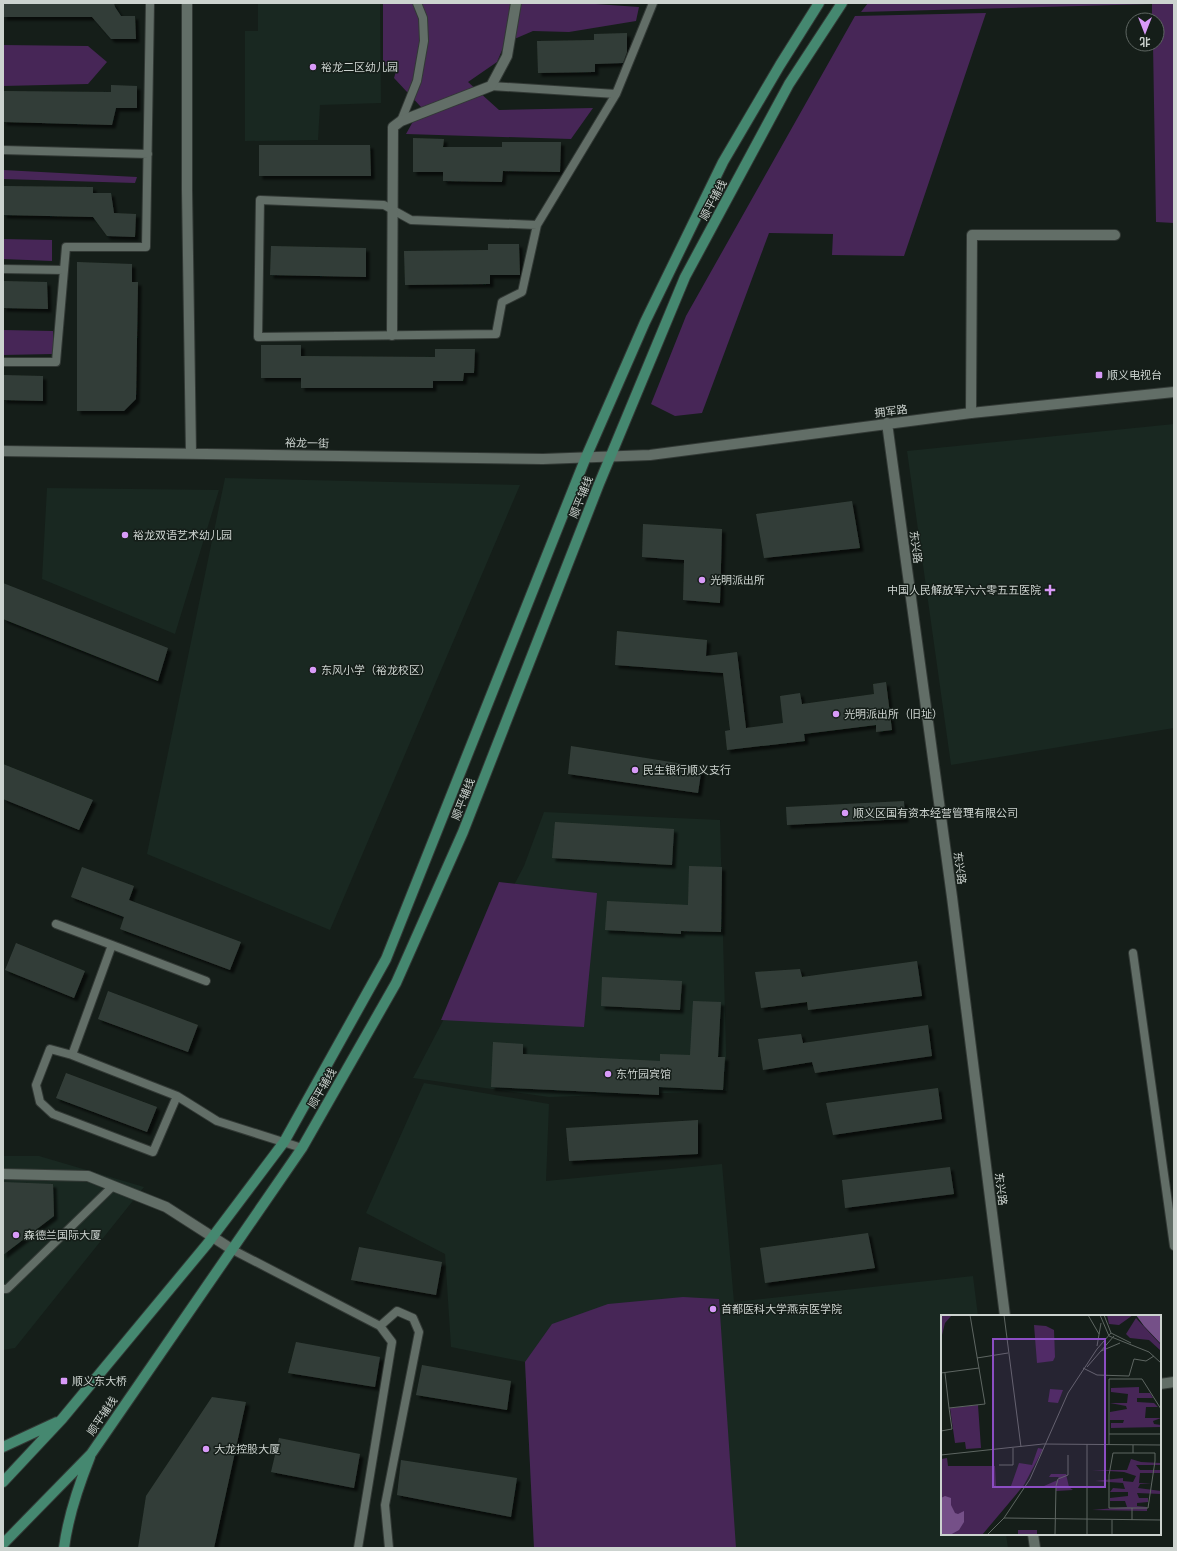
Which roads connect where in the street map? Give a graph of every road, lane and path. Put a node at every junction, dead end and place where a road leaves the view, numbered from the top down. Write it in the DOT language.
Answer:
graph roads {
  1 [pos="150,3"];
  2 [pos="187,3"];
  3 [pos="416,3"];
  4 [pos="516,3"];
  5 [pos="653,3"];
  6 [pos="819,3"];
  7 [pos="842,3"];
  8 [pos="491,86"];
  9 [pos="616,94"];
  10 [pos="400,121"];
  11 [pos="3,150"];
  12 [pos="148,154"];
  13 [pos="393,210"];
  14 [pos="537,225"];
  15 [pos="1115,235"];
  16 [pos="3,269"];
  17 [pos="64,270"];
  18 [pos="392,335"];
  19 [pos="3,362"];
  20 [pos="1174,392"];
  21 [pos="971,413"];
  22 [pos="887,423"];
  23 [pos="3,451"];
  24 [pos="191,453"];
  25 [pos="611,456"];
  26 [pos="586,457"];
  27 [pos="56,924"];
  28 [pos="112,945"];
  29 [pos="1133,953"];
  30 [pos="206,981"];
  31 [pos="72,1055"];
  32 [pos="177,1096"];
  33 [pos="284,1142"];
  34 [pos="302,1148"];
  35 [pos="3,1174"];
  36 [pos="113,1186"];
  37 [pos="213,1237"];
  38 [pos="1174,1246"];
  39 [pos="233,1250"];
  40 [pos="3,1289"];
  41 [pos="1005,1315"];
  42 [pos="380,1326"];
  43 [pos="1174,1382"];
  44 [pos="1161,1384"];
  45 [pos="62,1419"];
  46 [pos="3,1447"];
  47 [pos="91,1454"];
  48 [pos="3,1482"];
  49 [pos="1033,1535"];
  50 [pos="3,1544"];
  51 [pos="64,1548"];
  52 [pos="358,1548"];
  53 [pos="389,1548"];
  54 [pos="1035,1548"];
  1 -- 12 [label="lane"];
  2 -- 24 [label="street"];
  3 -- 10 [label="lane"];
  4 -- 8 [label="street"];
  5 -- 9 [label="lane"];
  6 -- 26 [label="main road, 顺平辅线"];
  7 -- 25 [label="main road, 顺平辅线"];
  8 -- 9 [label="lane"];
  8 -- 10 [label="street"];
  9 -- 14 [label="lane"];
  10 -- 13 [label="street"];
  11 -- 12 [label="lane"];
  12 -- 17 [label="lane"];
  13 -- 14 [label="lane"];
  13 -- 18 [label="street"];
  13 -- 18 [label="lane"];
  14 -- 18 [label="lane"];
  15 -- 21 [label="street"];
  16 -- 17 [label="lane"];
  17 -- 19 [label="lane"];
  20 -- 21 [label="street, 拥军路"];
  21 -- 22 [label="street, 拥军路"];
  22 -- 25 [label="street, 拥军路"];
  22 -- 41 [label="street, 东兴路"];
  23 -- 24 [label="street, 裕龙一街"];
  24 -- 26 [label="street, 裕龙一街"];
  25 -- 26 [label="street, 裕龙一街"];
  25 -- 34 [label="main road, 顺平辅线"];
  26 -- 33 [label="main road, 顺平辅线"];
  27 -- 28 [label="lane"];
  28 -- 30 [label="lane"];
  28 -- 31 [label="lane"];
  29 -- 38 [label="lane"];
  31 -- 32 [label="lane"];
  31 -- 32 [label="lane"];
  32 -- 33 [label="lane"];
  33 -- 34 [label="lane"];
  33 -- 37 [label="main road, 顺平辅线"];
  34 -- 39 [label="main road, 顺平辅线"];
  35 -- 36 [label="street"];
  36 -- 37 [label="street"];
  36 -- 40 [label="lane"];
  37 -- 39 [label="street"];
  37 -- 45 [label="main road, 顺平辅线"];
  39 -- 42 [label="lane"];
  39 -- 47 [label="main road, 顺平辅线"];
  42 -- 52 [label="lane"];
  42 -- 53 [label="lane"];
  43 -- 44 [label="street"];
  45 -- 46 [label="main road"];
  45 -- 48 [label="main road, 顺平辅线"];
  47 -- 50 [label="main road, 顺平辅线"];
  47 -- 51 [label="main road"];
  49 -- 54 [label="street"];
}
